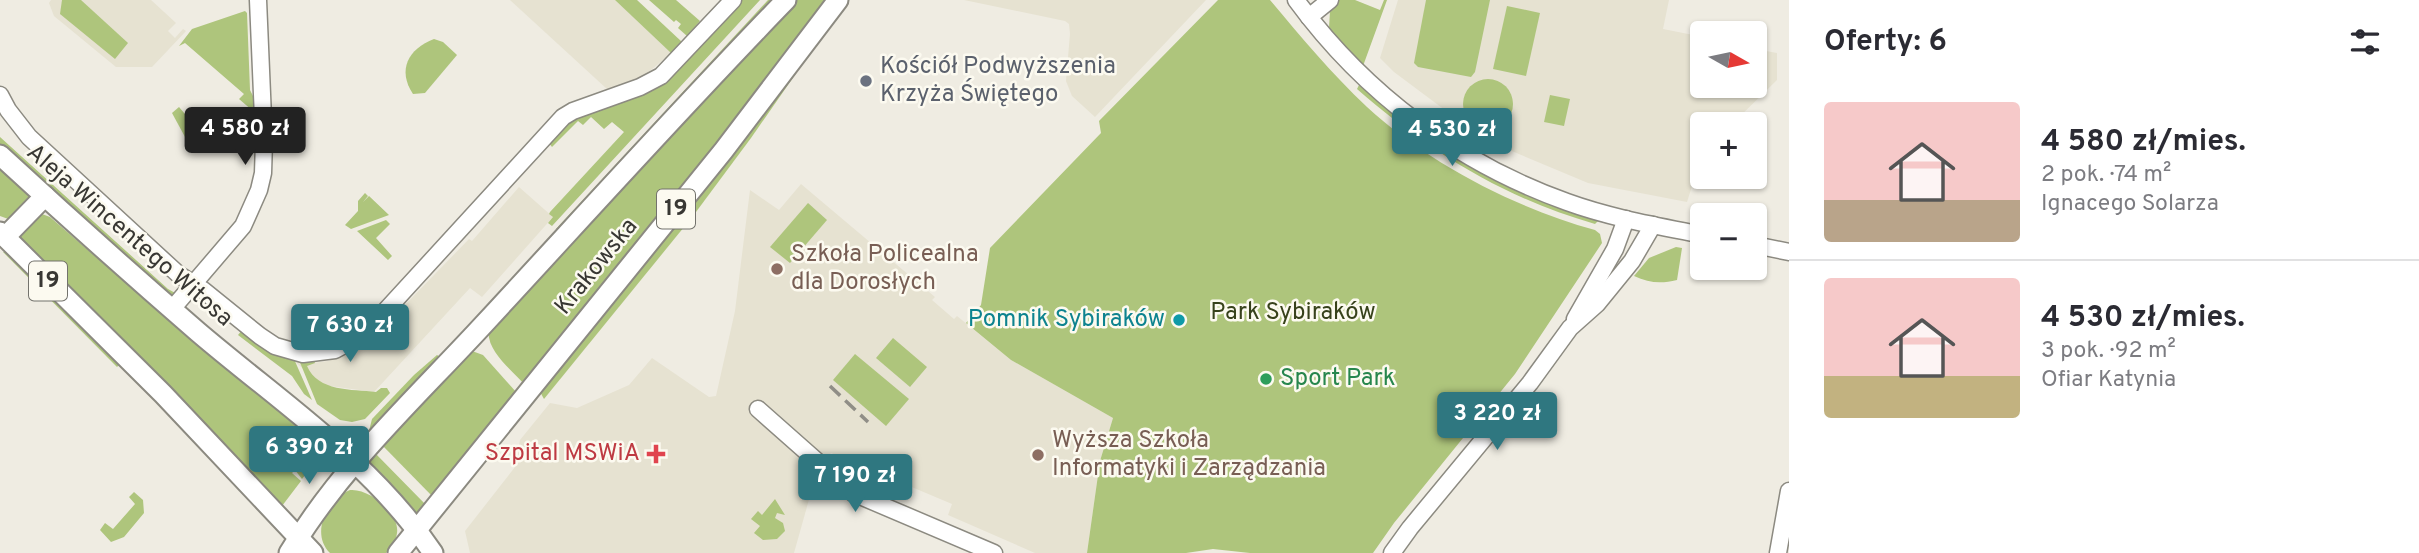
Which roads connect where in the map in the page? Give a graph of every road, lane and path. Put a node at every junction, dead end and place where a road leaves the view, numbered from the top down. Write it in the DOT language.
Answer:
graph roads {
  1 [pos="258,0"];
  2 [pos="733,0"];
  3 [pos="786,0"];
  4 [pos="838,0"];
  5 [pos="1296,0"];
  6 [pos="1329,0"];
  7 [pos="1309,17"];
  8 [pos="0,94"];
  9 [pos="0,155"];
  10 [pos="45,197"];
  11 [pos="1626,219"];
  12 [pos="1653,225"];
  13 [pos="1690,232"];
  14 [pos="2,235"];
  15 [pos="1767,247"];
  16 [pos="1789,252"];
  17 [pos="194,284"];
  18 [pos="172,309"];
  19 [pos="1570,328"];
  20 [pos="758,409"];
  21 [pos="354,462"];
  22 [pos="1789,491"];
  23 [pos="418,530"];
  24 [pos="294,545"];
  25 [pos="313,553"];
  26 [pos="398,553"];
  27 [pos="433,553"];
  28 [pos="994,553"];
  29 [pos="1392,553"];
  30 [pos="1778,553"];
  1 -- 17 [label="street"];
  2 -- 17 [label="street"];
  3 -- 21 [label="main road, Krakowska / 19"];
  4 -- 23 [label="main road, Krakowska / 19"];
  5 -- 7 [label="street"];
  6 -- 7 [label="street"];
  7 -- 11 [label="street"];
  8 -- 17 [label="street"];
  9 -- 10 [label="main road, Aleja Wincentego Witosa / 19"];
  10 -- 14 [label="main road"];
  10 -- 18 [label="main road, Aleja Wincentego Witosa / 19"];
  11 -- 12 [label="street"];
  11 -- 19 [label="street"];
  12 -- 13 [label="street"];
  12 -- 19 [label="street"];
  14 -- 24 [label="main road, 19"];
  15 -- 16 [label="street"];
  17 -- 18 [label="street"];
  18 -- 21 [label="main road, Aleja Wincentego Witosa / 19"];
  19 -- 29 [label="street"];
  20 -- 28 [label="street"];
  21 -- 23 [label="main road, Aleja Wincentego Witosa"];
  21 -- 24 [label="main road, Krakowska"];
  22 -- 30 [label="street"];
  23 -- 26 [label="main road, 19"];
  23 -- 27 [label="main road, Aleja Wincentego Witosa"];
  24 -- 25 [label="main road, 19"];
}
